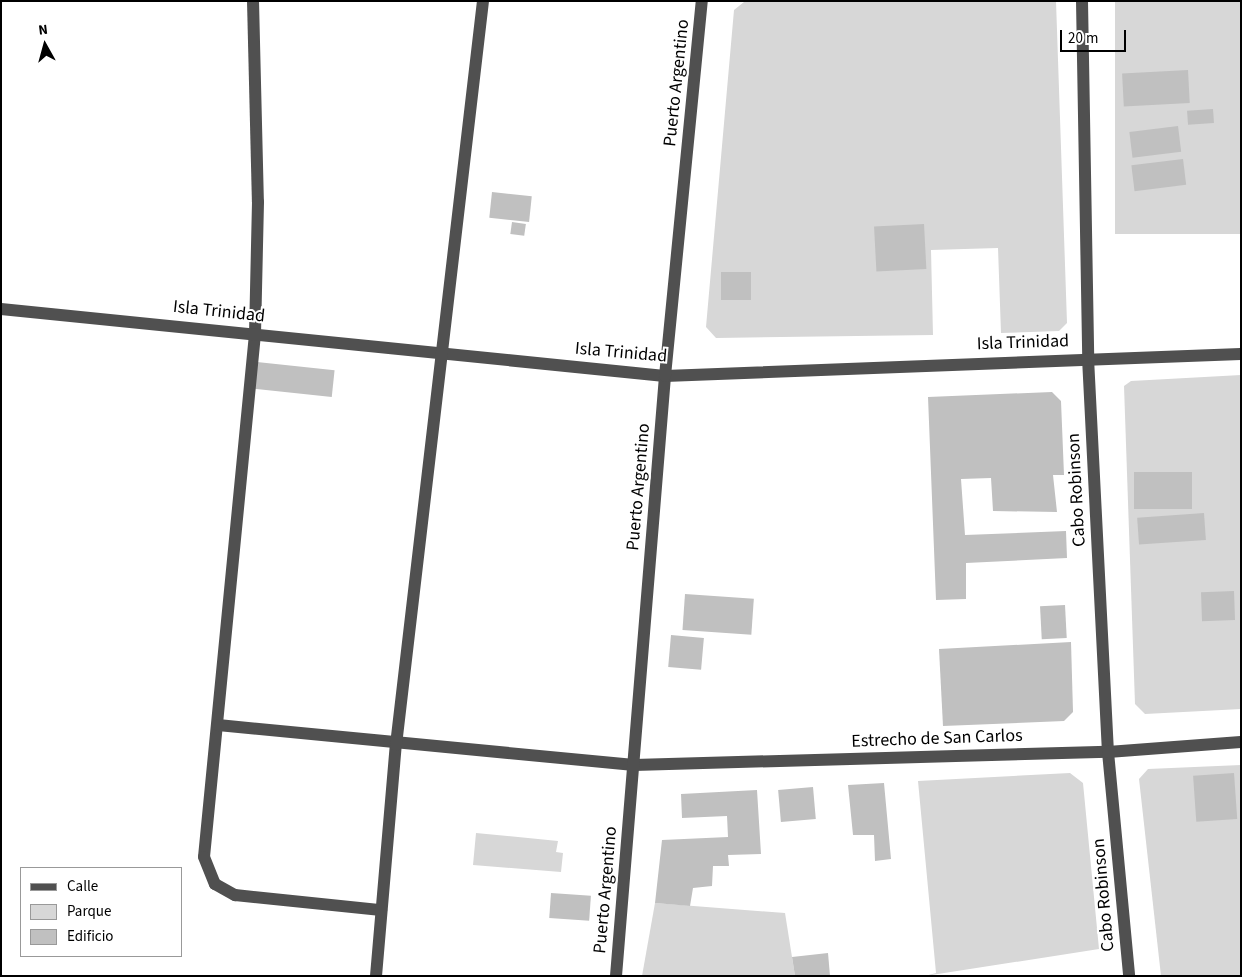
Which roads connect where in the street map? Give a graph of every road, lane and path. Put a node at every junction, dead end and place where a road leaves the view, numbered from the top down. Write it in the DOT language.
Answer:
graph roads {
  1 [pos="253,1"];
  2 [pos="483,1"];
  3 [pos="702,1"];
  4 [pos="1082,1"];
  5 [pos="1,309"];
  6 [pos="255,334"];
  7 [pos="444,353"];
  8 [pos="1241,354"];
  9 [pos="1088,358"];
  10 [pos="665,376"];
  11 [pos="218,725"];
  12 [pos="1241,742"];
  13 [pos="396,744"];
  14 [pos="1108,752"];
  15 [pos="634,765"];
  16 [pos="381,910"];
  17 [pos="376,976"];
  18 [pos="616,976"];
  19 [pos="1129,976"];
  1 -- 6 [label="street"];
  2 -- 7 [label="street"];
  3 -- 10 [label="street, Puerto Argentino"];
  4 -- 9 [label="street, Cabo Robinson"];
  5 -- 6 [label="street, Isla Trinidad"];
  6 -- 7 [label="street, Isla Trinidad"];
  6 -- 11 [label="street"];
  7 -- 10 [label="street, Isla Trinidad"];
  7 -- 13 [label="street"];
  8 -- 9 [label="street, Isla Trinidad"];
  9 -- 10 [label="street, Isla Trinidad"];
  9 -- 14 [label="street, Cabo Robinson"];
  10 -- 15 [label="street, Puerto Argentino"];
  11 -- 13 [label="street, Estrecho de San Carlos"];
  11 -- 16 [label="street"];
  12 -- 14 [label="street, Estrecho de San Carlos"];
  13 -- 15 [label="street, Estrecho de San Carlos"];
  13 -- 16 [label="street"];
  14 -- 15 [label="street, Estrecho de San Carlos"];
  14 -- 19 [label="street, Cabo Robinson"];
  15 -- 18 [label="street, Puerto Argentino"];
  16 -- 17 [label="street"];
}
